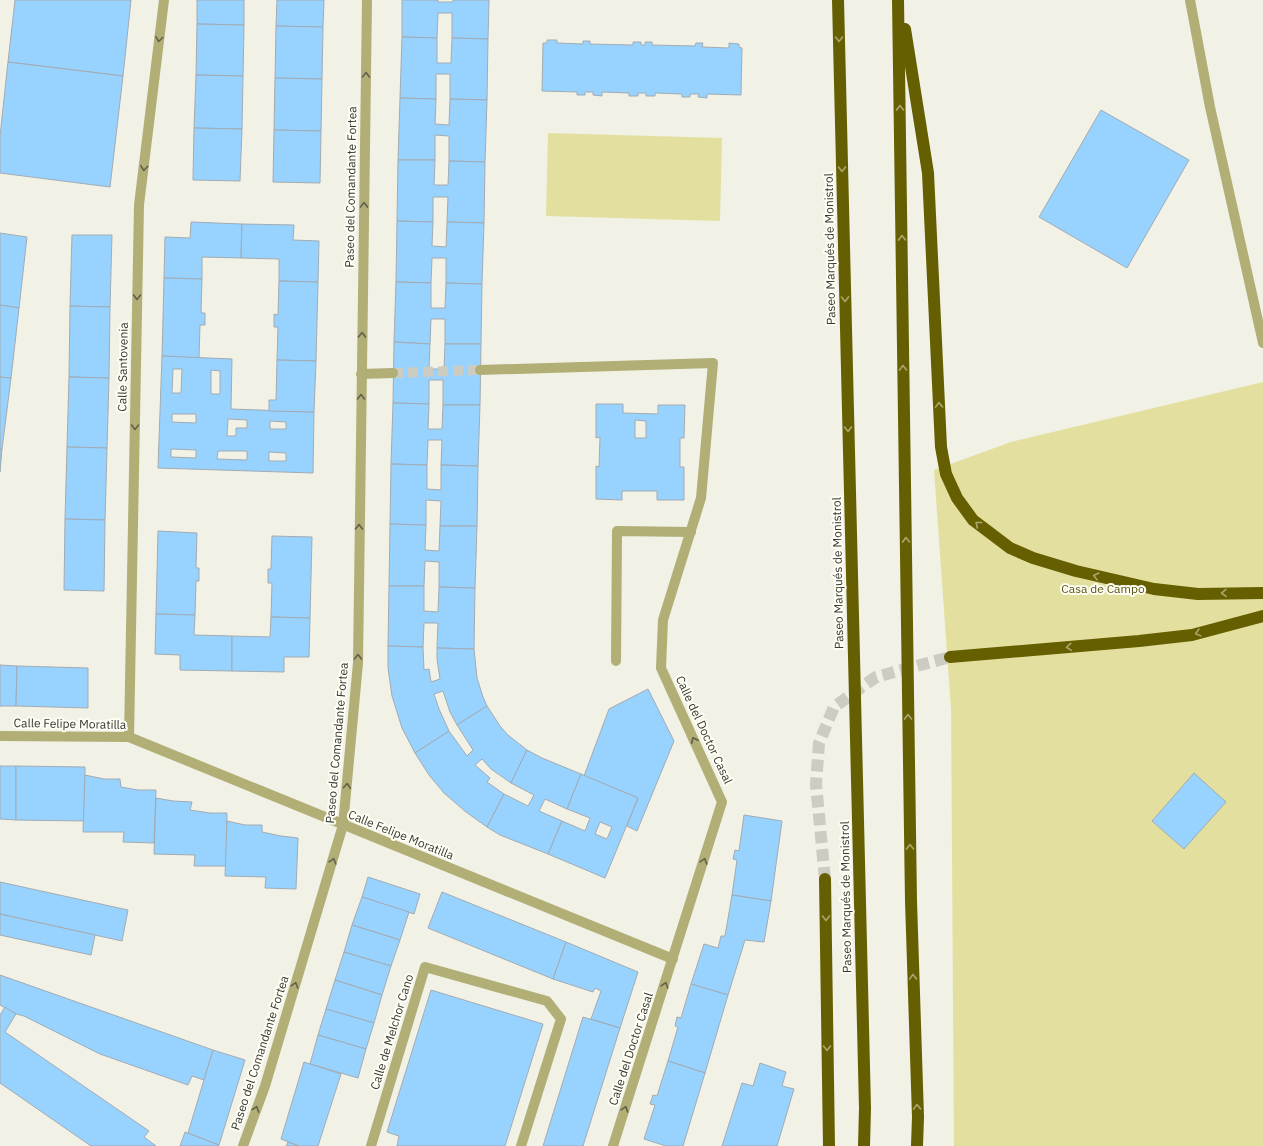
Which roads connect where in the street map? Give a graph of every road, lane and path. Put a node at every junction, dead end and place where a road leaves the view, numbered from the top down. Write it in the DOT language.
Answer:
graph roads {
  1 [pos="164,0"];
  2 [pos="367,0"];
  3 [pos="838,0"];
  4 [pos="899,0"];
  5 [pos="1190,0"];
  6 [pos="1263,343"];
  7 [pos="480,370"];
  8 [pos="393,373"];
  9 [pos="361,374"];
  10 [pos="691,532"];
  11 [pos="1263,593"];
  12 [pos="1263,616"];
  13 [pos="950,657"];
  14 [pos="616,661"];
  15 [pos="0,736"];
  16 [pos="129,737"];
  17 [pos="344,825"];
  18 [pos="825,879"];
  19 [pos="673,959"];
  20 [pos="243,1146"];
  21 [pos="371,1146"];
  22 [pos="521,1146"];
  23 [pos="613,1146"];
  24 [pos="829,1146"];
  25 [pos="864,1146"];
  26 [pos="917,1146"];
  1 -- 16 [label="street, Calle Santovenia, one-way"];
  9 -- 2 [label="street, Paseo del Comandante Fortea, one-way"];
  3 -- 25 [label="highway, Paseo Marqués de Monistrol, one-way"];
  11 -- 4 [label="highway, one-way"];
  26 -- 4 [label="highway, one-way"];
  5 -- 6 [label="street"];
  7 -- 10 [label="street, Calle del Doctor Casal"];
  8 -- 9 [label="street"];
  17 -- 9 [label="street, Paseo del Comandante Fortea, one-way"];
  10 -- 14 [label="street"];
  19 -- 10 [label="street, Calle del Doctor Casal, one-way"];
  12 -- 13 [label="highway, one-way"];
  15 -- 16 [label="street, Calle Felipe Moratilla"];
  16 -- 17 [label="street, Calle Felipe Moratilla"];
  17 -- 19 [label="street, Calle Felipe Moratilla"];
  20 -- 17 [label="street, Paseo del Comandante Fortea, one-way"];
  18 -- 24 [label="highway, one-way"];
  23 -- 19 [label="street, Calle del Doctor Casal, one-way"];
  21 -- 22 [label="street, Calle de Melchor Cano"];
}
